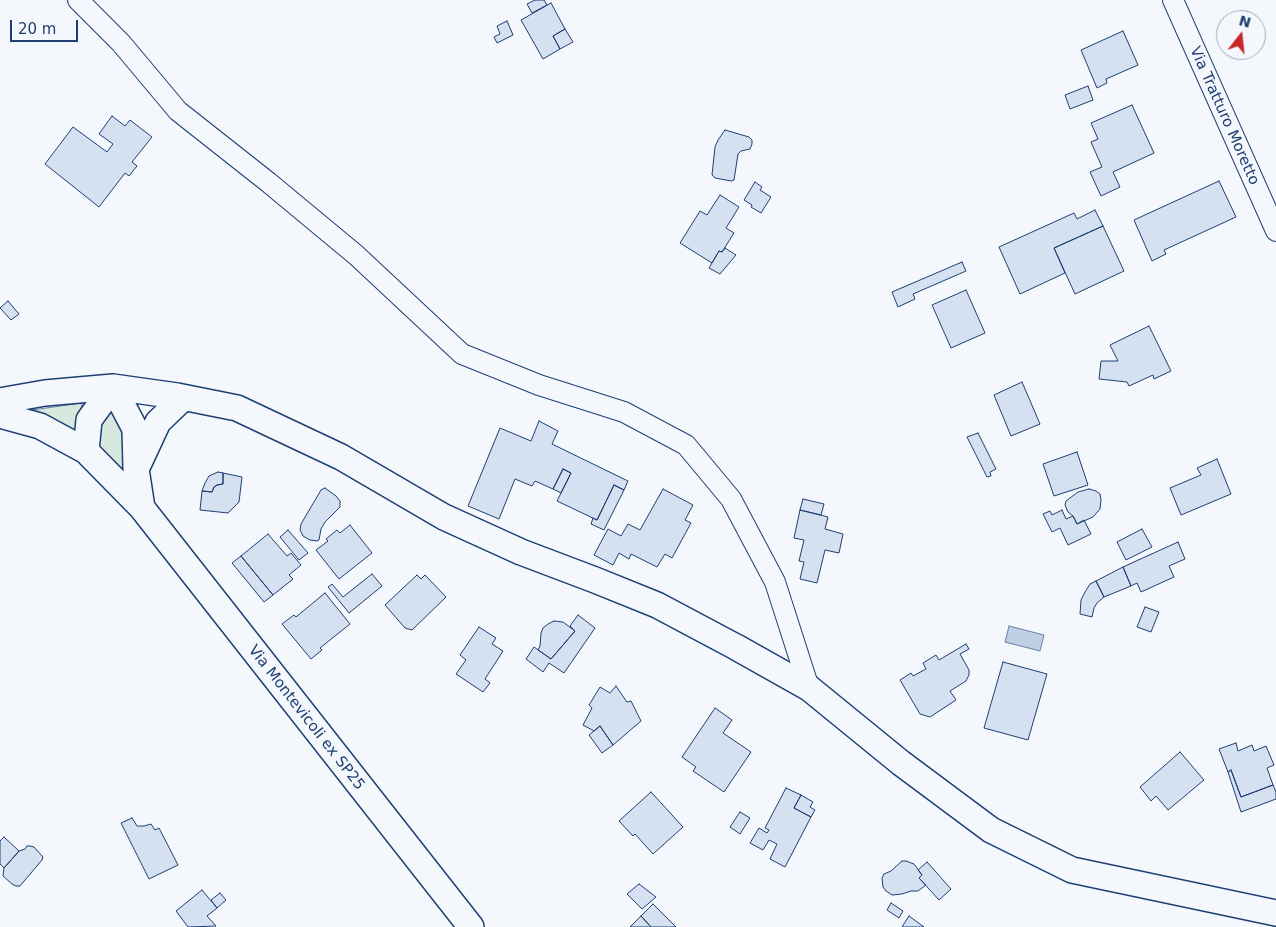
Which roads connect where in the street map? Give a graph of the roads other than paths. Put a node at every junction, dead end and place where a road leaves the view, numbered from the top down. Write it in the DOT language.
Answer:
graph roads {
  1 [pos="78,0"];
  2 [pos="1173,0"];
  3 [pos="1276,231"];
  4 [pos="112,387"];
  5 [pos="183,398"];
  6 [pos="0,401"];
  7 [pos="0,415"];
  8 [pos="86,451"];
  9 [pos="136,469"];
  10 [pos="142,508"];
  11 [pos="809,688"];
  12 [pos="1276,913"];
  13 [pos="471,927"];
  1 -- 11 [label="street"];
  2 -- 3 [label="street, Via Tratturo Moretto"];
  4 -- 5 [label="street"];
  4 -- 6 [label="street"];
  4 -- 8 [label="street"];
  4 -- 9 [label="street"];
  5 -- 9 [label="street"];
  5 -- 11 [label="street"];
  7 -- 8 [label="street, Via Montevicoli ex SP25"];
  8 -- 10 [label="street, Via Montevicoli ex SP25"];
  9 -- 10 [label="street"];
  10 -- 13 [label="street, Via Montevicoli ex SP25"];
  11 -- 12 [label="street"];
}
